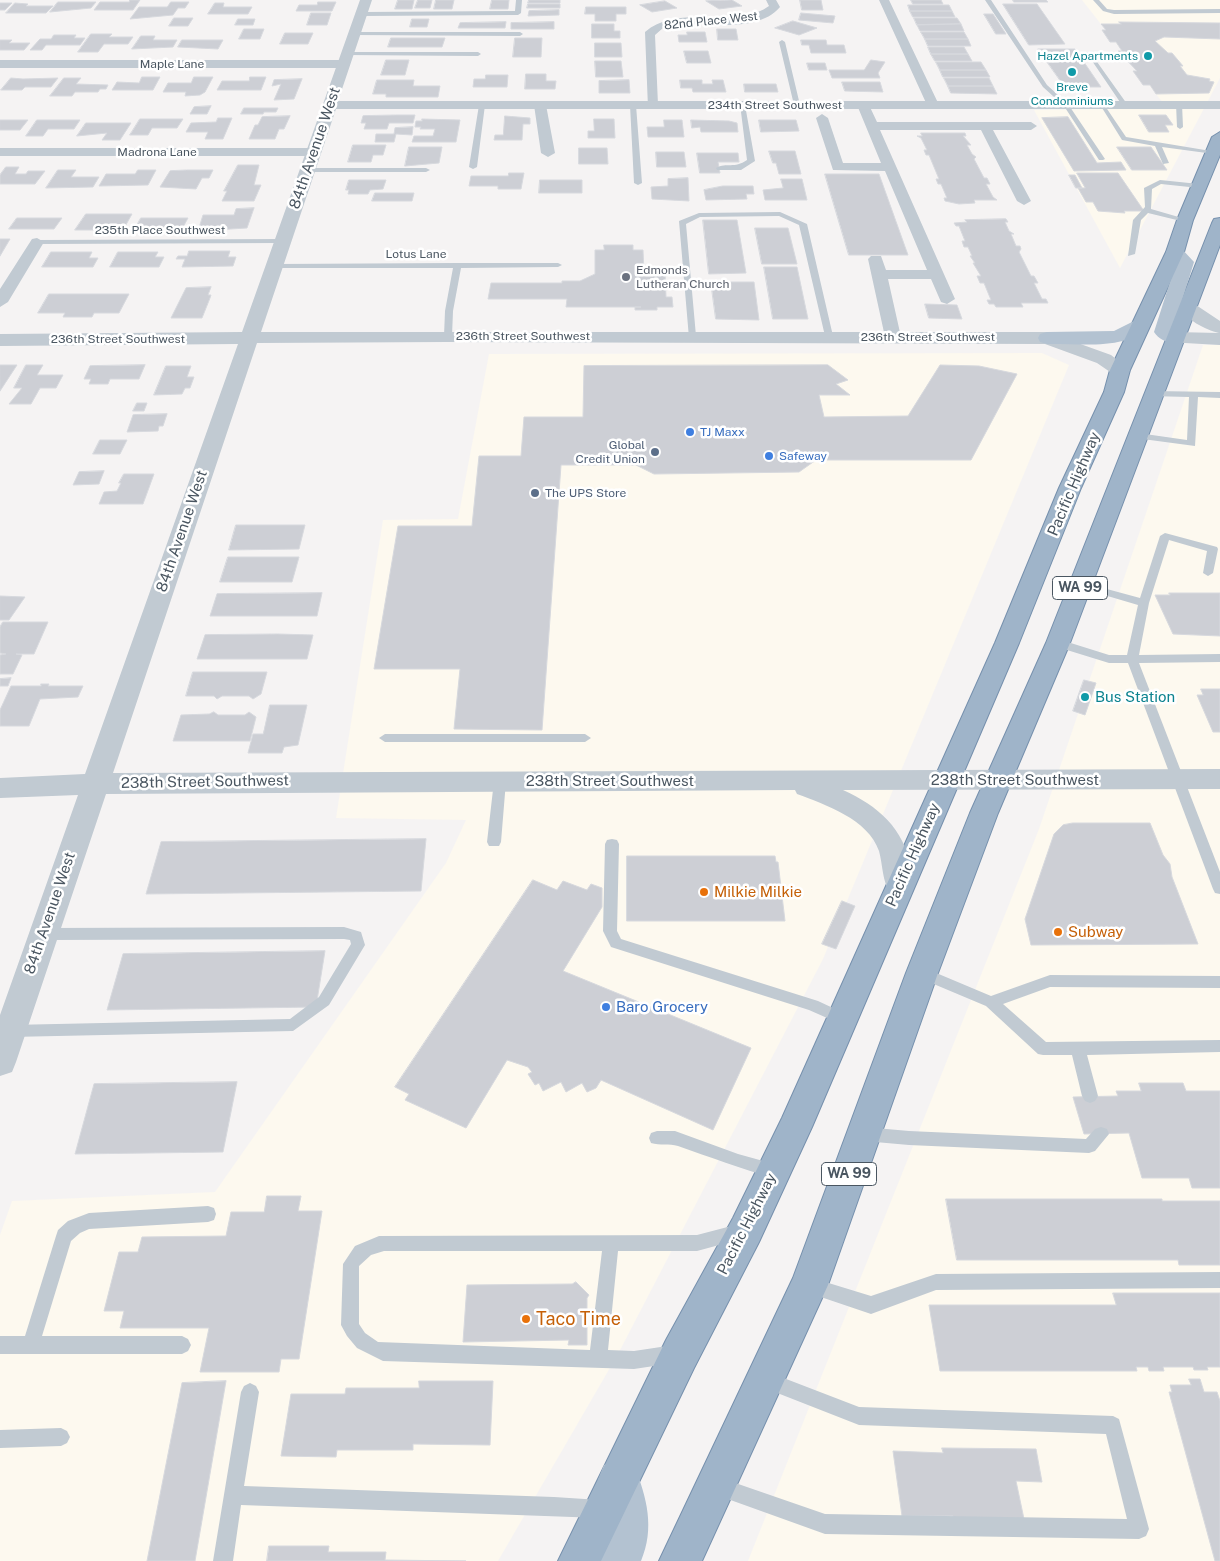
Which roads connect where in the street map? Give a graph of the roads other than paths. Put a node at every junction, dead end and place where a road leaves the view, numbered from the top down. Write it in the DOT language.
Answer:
graph roads {
  1 [pos="519,0"];
  2 [pos="771,0"];
  3 [pos="884,0"];
  4 [pos="988,0"];
  5 [pos="1096,0"];
  6 [pos="363,7"];
  7 [pos="1220,11"];
  8 [pos="354,34"];
  9 [pos="520,34"];
  10 [pos="782,42"];
  11 [pos="1088,53"];
  12 [pos="478,54"];
  13 [pos="346,59"];
  14 [pos="0,64"];
  15 [pos="1066,104"];
  16 [pos="1101,104"];
  17 [pos="1124,104"];
  18 [pos="1179,104"];
  19 [pos="330,105"];
  20 [pos="482,105"];
  21 [pos="540,105"];
  22 [pos="633,105"];
  23 [pos="652,105"];
  24 [pos="742,105"];
  25 [pos="797,105"];
  26 [pos="863,105"];
  27 [pos="933,105"];
  28 [pos="1220,105"];
  29 [pos="822,118"];
  30 [pos="872,126"];
  31 [pos="986,126"];
  32 [pos="1031,126"];
  33 [pos="1180,127"];
  34 [pos="1158,145"];
  35 [pos="1217,145"];
  36 [pos="0,152"];
  37 [pos="548,153"];
  38 [pos="1101,159"];
  39 [pos="310,161"];
  40 [pos="1165,163"];
  41 [pos="474,167"];
  42 [pos="890,167"];
  43 [pos="720,168"];
  44 [pos="426,170"];
  45 [pos="638,183"];
  46 [pos="1199,186"];
  47 [pos="1024,201"];
  48 [pos="1147,210"];
  49 [pos="1185,220"];
  50 [pos="1220,223"];
  51 [pos="283,240"];
  52 [pos="36,242"];
  53 [pos="1175,252"];
  54 [pos="1131,254"];
  55 [pos="876,259"];
  56 [pos="457,265"];
  57 [pos="558,265"];
  58 [pos="274,266"];
  59 [pos="936,274"];
  60 [pos="880,275"];
  61 [pos="947,299"];
  62 [pos="0,302"];
  63 [pos="1187,306"];
  64 [pos="1142,323"];
  65 [pos="1220,328"];
  66 [pos="448,336"];
  67 [pos="692,336"];
  68 [pos="829,336"];
  69 [pos="893,337"];
  70 [pos="249,338"];
  71 [pos="1047,338"];
  72 [pos="1174,338"];
  73 [pos="1220,339"];
  74 [pos="0,340"];
  75 [pos="1120,370"];
  76 [pos="1152,394"];
  77 [pos="1194,395"];
  78 [pos="1220,395"];
  79 [pos="1138,436"];
  80 [pos="1208,573"];
  81 [pos="1081,585"];
  82 [pos="1144,604"];
  83 [pos="1058,643"];
  84 [pos="1132,658"];
  85 [pos="1220,658"];
  86 [pos="385,738"];
  87 [pos="585,738"];
  88 [pos="947,779"];
  89 [pos="999,779"];
  90 [pos="1177,780"];
  91 [pos="1220,780"];
  92 [pos="500,781"];
  93 [pos="788,781"];
  94 [pos="94,784"];
  95 [pos="0,788"];
  96 [pos="494,842"];
  97 [pos="612,844"];
  98 [pos="900,885"];
  99 [pos="1220,889"];
  100 [pos="44,934"];
  101 [pos="922,973"];
  102 [pos="1220,982"];
  103 [pos="991,1002"];
  104 [pos="843,1020"];
  105 [pos="10,1031"];
  106 [pos="1220,1046"];
  107 [pos="1078,1048"];
  108 [pos="0,1062"];
  109 [pos="1090,1096"];
  110 [pos="864,1134"];
  111 [pos="1100,1134"];
  112 [pos="657,1138"];
  113 [pos="774,1171"];
  114 [pos="208,1214"];
  115 [pos="746,1230"];
  116 [pos="611,1243"];
  117 [pos="1220,1280"];
  118 [pos="809,1286"];
  119 [pos="0,1345"];
  120 [pos="30,1345"];
  121 [pos="182,1345"];
  122 [pos="680,1354"];
  123 [pos="598,1359"];
  124 [pos="766,1380"];
  125 [pos="250,1392"];
  126 [pos="60,1437"];
  127 [pos="0,1439"];
  128 [pos="716,1485"];
  129 [pos="234,1495"];
  130 [pos="612,1495"];
  131 [pos="223,1561"];
  132 [pos="579,1561"];
  133 [pos="620,1561"];
  134 [pos="680,1561"];
  1 -- 6 [label="lane"];
  2 -- 23 [label="street, 82nd Place West"];
  3 -- 27 [label="street"];
  4 -- 15 [label="lane"];
  5 -- 7 [label="lane"];
  6 -- 8 [label="street, 84th Avenue West"];
  8 -- 9 [label="lane"];
  8 -- 13 [label="street, 84th Avenue West"];
  10 -- 25 [label="lane"];
  11 -- 17 [label="lane"];
  12 -- 13 [label="lane"];
  13 -- 14 [label="street, Maple Lane"];
  13 -- 19 [label="street, 84th Avenue West"];
  15 -- 16 [label="street, 234th Street Southwest"];
  15 -- 27 [label="street, 234th Street Southwest"];
  15 -- 38 [label="lane"];
  16 -- 17 [label="street, 234th Street Southwest"];
  16 -- 34 [label="lane"];
  17 -- 18 [label="street, 234th Street Southwest"];
  18 -- 28 [label="street, 234th Street Southwest"];
  18 -- 33 [label="lane"];
  19 -- 20 [label="street, 234th Street Southwest"];
  19 -- 39 [label="street, 84th Avenue West"];
  20 -- 21 [label="street, 234th Street Southwest"];
  20 -- 41 [label="lane"];
  21 -- 22 [label="street, 234th Street Southwest"];
  21 -- 37 [label="street"];
  22 -- 23 [label="street, 234th Street Southwest"];
  22 -- 45 [label="lane"];
  23 -- 24 [label="street, 234th Street Southwest"];
  24 -- 25 [label="street, 234th Street Southwest"];
  24 -- 43 [label="lane"];
  25 -- 26 [label="street, 234th Street Southwest"];
  26 -- 27 [label="street, 234th Street Southwest"];
  26 -- 30 [label="street"];
  29 -- 42 [label="street"];
  30 -- 31 [label="street"];
  30 -- 42 [label="street"];
  31 -- 32 [label="street"];
  31 -- 47 [label="street"];
  34 -- 35 [label="lane"];
  34 -- 40 [label="lane"];
  35 -- 46 [label="highway, Pacific Highway / WA 99"];
  36 -- 39 [label="street, Madrona Lane"];
  39 -- 44 [label="lane"];
  39 -- 51 [label="street, 84th Avenue West"];
  42 -- 59 [label="street"];
  46 -- 48 [label="lane"];
  46 -- 49 [label="highway, Pacific Highway / WA 99"];
  48 -- 49 [label="lane"];
  48 -- 54 [label="lane"];
  49 -- 53 [label="highway, Pacific Highway / WA 99"];
  50 -- 63 [label="highway, WA 99"];
  51 -- 52 [label="lane, 235th Place Southwest"];
  51 -- 58 [label="street, 84th Avenue West"];
  52 -- 62 [label="street"];
  53 -- 64 [label="highway, Pacific Highway / WA 99"];
  53 -- 72 [label="main road"];
  55 -- 60 [label="street"];
  56 -- 57 [label="lane, Lotus Lane"];
  56 -- 58 [label="lane, Lotus Lane"];
  56 -- 66 [label="lane"];
  58 -- 70 [label="street, 84th Avenue West"];
  59 -- 60 [label="street"];
  59 -- 61 [label="street"];
  60 -- 69 [label="street"];
  63 -- 65 [label="street"];
  63 -- 72 [label="highway, WA 99"];
  64 -- 71 [label="main road"];
  64 -- 75 [label="highway, Pacific Highway / WA 99"];
  66 -- 67 [label="street, 236th Street Southwest"];
  66 -- 70 [label="street, 236th Street Southwest"];
  67 -- 68 [label="street, 236th Street Southwest"];
  67 -- 68 [label="lane"];
  68 -- 69 [label="street, 236th Street Southwest"];
  69 -- 71 [label="street, 236th Street Southwest"];
  70 -- 74 [label="street, 236th Street Southwest"];
  70 -- 94 [label="street, 84th Avenue West"];
  71 -- 75 [label="street, 236th Street Southwest"];
  72 -- 73 [label="street"];
  72 -- 76 [label="highway, WA 99"];
  75 -- 88 [label="highway, Pacific Highway / WA 99"];
  76 -- 77 [label="lane"];
  76 -- 79 [label="highway, WA 99"];
  77 -- 78 [label="lane"];
  77 -- 79 [label="lane"];
  79 -- 81 [label="highway, WA 99"];
  80 -- 82 [label="lane"];
  81 -- 82 [label="lane"];
  81 -- 83 [label="highway, WA 99"];
  82 -- 84 [label="lane"];
  83 -- 84 [label="lane"];
  83 -- 89 [label="highway, WA 99"];
  84 -- 85 [label="lane"];
  84 -- 90 [label="lane"];
  86 -- 87 [label="lane"];
  88 -- 89 [label="street, 238th Street Southwest"];
  88 -- 93 [label="street, 238th Street Southwest"];
  88 -- 98 [label="highway, Pacific Highway / WA 99"];
  89 -- 90 [label="street, 238th Street Southwest"];
  89 -- 101 [label="highway, WA 99"];
  90 -- 91 [label="street, 238th Street Southwest"];
  90 -- 99 [label="lane"];
  92 -- 93 [label="street, 238th Street Southwest"];
  92 -- 94 [label="street, 238th Street Southwest"];
  92 -- 96 [label="lane"];
  93 -- 98 [label="street"];
  94 -- 95 [label="street, 238th Street Southwest"];
  94 -- 100 [label="street, 84th Avenue West"];
  97 -- 104 [label="lane"];
  98 -- 104 [label="highway, Pacific Highway / WA 99"];
  100 -- 105 [label="street, 84th Avenue West"];
  100 -- 105 [label="lane"];
  101 -- 103 [label="lane"];
  101 -- 110 [label="highway, WA 99"];
  102 -- 103 [label="lane"];
  103 -- 107 [label="lane"];
  104 -- 113 [label="highway, Pacific Highway / WA 99"];
  105 -- 108 [label="street, 84th Avenue West"];
  106 -- 107 [label="lane"];
  107 -- 109 [label="lane"];
  110 -- 111 [label="lane"];
  110 -- 118 [label="highway, WA 99"];
  112 -- 113 [label="lane"];
  113 -- 115 [label="highway, Pacific Highway / WA 99"];
  114 -- 120 [label="lane"];
  115 -- 116 [label="lane"];
  115 -- 122 [label="highway, Pacific Highway / WA 99"];
  116 -- 123 [label="lane"];
  116 -- 123 [label="lane"];
  117 -- 118 [label="lane"];
  118 -- 124 [label="highway, WA 99"];
  119 -- 120 [label="lane"];
  120 -- 121 [label="lane"];
  122 -- 123 [label="lane"];
  122 -- 130 [label="highway, Pacific Highway / WA 99"];
  124 -- 128 [label="highway, WA 99"];
  124 -- 128 [label="lane"];
  125 -- 129 [label="lane"];
  126 -- 127 [label="lane"];
  128 -- 134 [label="highway, WA 99"];
  129 -- 130 [label="lane"];
  129 -- 131 [label="lane"];
  130 -- 132 [label="highway, Pacific Highway / WA 99"];
  130 -- 133 [label="main road"];
}
